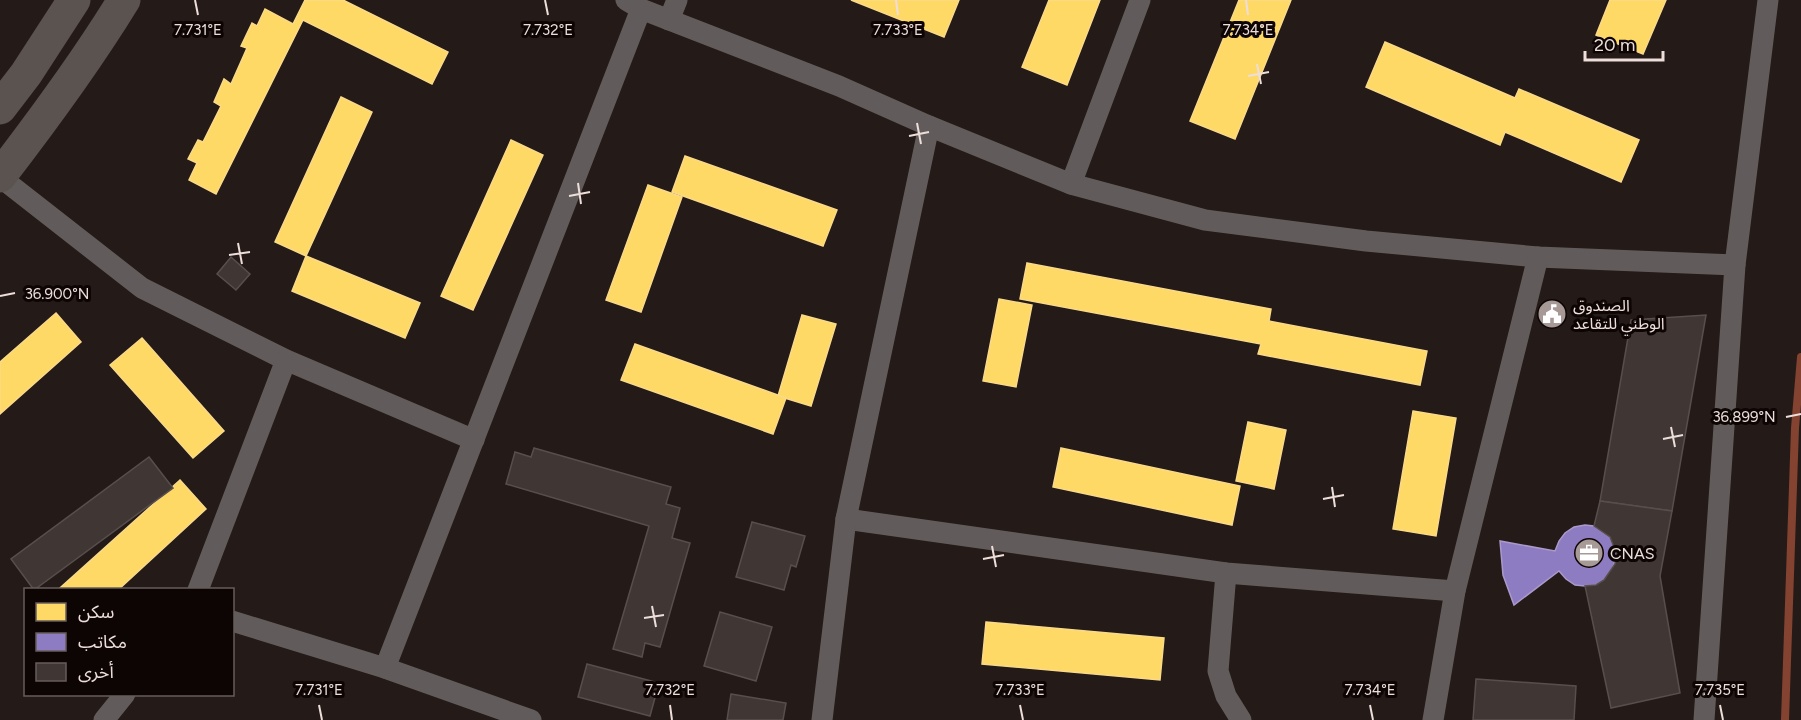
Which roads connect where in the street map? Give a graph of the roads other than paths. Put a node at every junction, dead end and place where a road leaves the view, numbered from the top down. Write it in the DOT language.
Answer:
graph roads {
  1 [pos="74,0"];
  2 [pos="124,0"];
  3 [pos="676,0"];
  4 [pos="1140,0"];
  5 [pos="1768,0"];
  6 [pos="634,5"];
  7 [pos="669,20"];
  8 [pos="0,108"];
  9 [pos="929,126"];
  10 [pos="0,177"];
  11 [pos="1071,184"];
  12 [pos="1538,257"];
  13 [pos="1735,265"];
  14 [pos="286,360"];
  15 [pos="474,440"];
  16 [pos="846,519"];
  17 [pos="1226,573"];
  18 [pos="199,588"];
  19 [pos="1455,591"];
  20 [pos="234,622"];
  21 [pos="385,668"];
  22 [pos="123,696"];
  23 [pos="104,720"];
  24 [pos="531,720"];
  25 [pos="822,720"];
  26 [pos="1241,720"];
  27 [pos="1433,720"];
  28 [pos="1704,720"];
  1 -- 8 [label="main road"];
  2 -- 10 [label="main road"];
  3 -- 7 [label="street"];
  4 -- 11 [label="street"];
  5 -- 13 [label="street"];
  6 -- 7 [label="street"];
  6 -- 15 [label="street"];
  7 -- 9 [label="street"];
  9 -- 11 [label="street"];
  9 -- 16 [label="street"];
  10 -- 14 [label="street"];
  11 -- 12 [label="street"];
  12 -- 13 [label="street"];
  12 -- 19 [label="street"];
  13 -- 28 [label="street"];
  14 -- 15 [label="street"];
  14 -- 18 [label="street"];
  15 -- 21 [label="street"];
  16 -- 17 [label="street"];
  16 -- 25 [label="street"];
  17 -- 19 [label="street"];
  17 -- 26 [label="street"];
  19 -- 27 [label="street"];
  20 -- 21 [label="street"];
  21 -- 24 [label="street"];
  22 -- 23 [label="street"];
}
